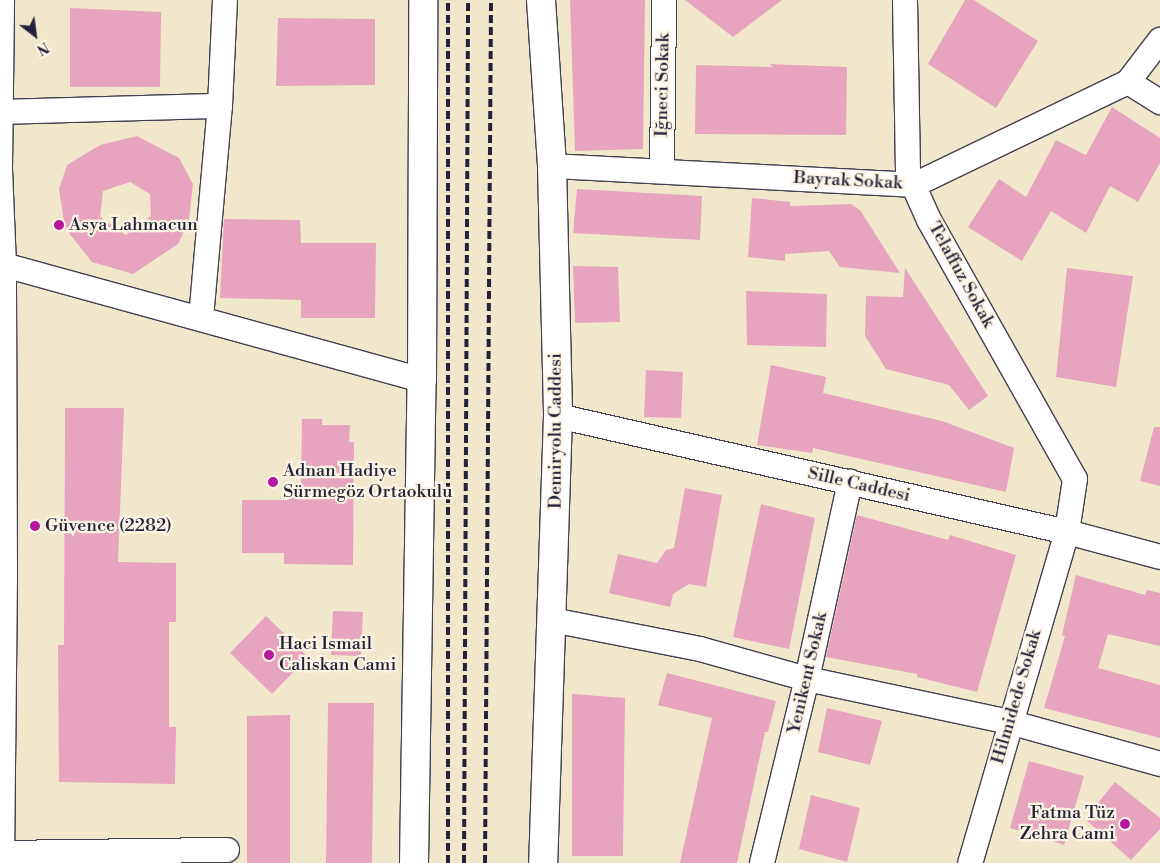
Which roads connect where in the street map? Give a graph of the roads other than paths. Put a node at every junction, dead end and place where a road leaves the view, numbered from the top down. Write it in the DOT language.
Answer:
graph roads {
  1 [pos="2,0"];
  2 [pos="225,0"];
  3 [pos="423,0"];
  4 [pos="541,0"];
  5 [pos="664,0"];
  6 [pos="905,0"];
  7 [pos="1160,40"];
  8 [pos="1128,82"];
  9 [pos="1160,102"];
  10 [pos="220,106"];
  11 [pos="1,112"];
  12 [pos="552,166"];
  13 [pos="662,171"];
  14 [pos="914,185"];
  15 [pos="4,265"];
  16 [pos="201,318"];
  17 [pos="422,380"];
  18 [pos="558,416"];
  19 [pos="850,482"];
  20 [pos="1067,532"];
  21 [pos="1160,557"];
  22 [pos="552,620"];
  23 [pos="807,679"];
  24 [pos="1009,722"];
  25 [pos="1160,764"];
  26 [pos="227,850"];
  27 [pos="2,858"];
  28 [pos="414,863"];
  29 [pos="543,863"];
  30 [pos="762,863"];
  31 [pos="970,863"];
  1 -- 11 [label="street"];
  2 -- 10 [label="street"];
  3 -- 17 [label="main road"];
  4 -- 12 [label="main road, Demiryolu Caddesi"];
  5 -- 13 [label="street, Iğneci Sokak"];
  6 -- 14 [label="street, Telaffuz Sokak"];
  7 -- 8 [label="street, Bayrak Sokak"];
  8 -- 9 [label="street"];
  8 -- 14 [label="street, Bayrak Sokak"];
  10 -- 11 [label="street"];
  10 -- 16 [label="street"];
  11 -- 15 [label="street"];
  12 -- 13 [label="street, Bayrak Sokak"];
  12 -- 18 [label="main road, Demiryolu Caddesi"];
  13 -- 14 [label="street, Bayrak Sokak"];
  14 -- 20 [label="street, Telaffuz Sokak"];
  15 -- 16 [label="street"];
  15 -- 27 [label="street"];
  16 -- 17 [label="street"];
  17 -- 28 [label="main road"];
  18 -- 19 [label="street, Sille Caddesi"];
  18 -- 22 [label="main road, Demiryolu Caddesi"];
  19 -- 20 [label="street, Sille Caddesi"];
  19 -- 23 [label="street, Yenikent Sokak"];
  20 -- 21 [label="street, Sille Caddesi"];
  20 -- 24 [label="street, Hilmidede Sokak"];
  22 -- 23 [label="street"];
  22 -- 29 [label="main road, Demiryolu Caddesi"];
  23 -- 24 [label="street"];
  23 -- 30 [label="street, Yenikent Sokak"];
  24 -- 25 [label="street"];
  24 -- 31 [label="street, Hilmidede Sokak"];
  26 -- 27 [label="street"];
}
